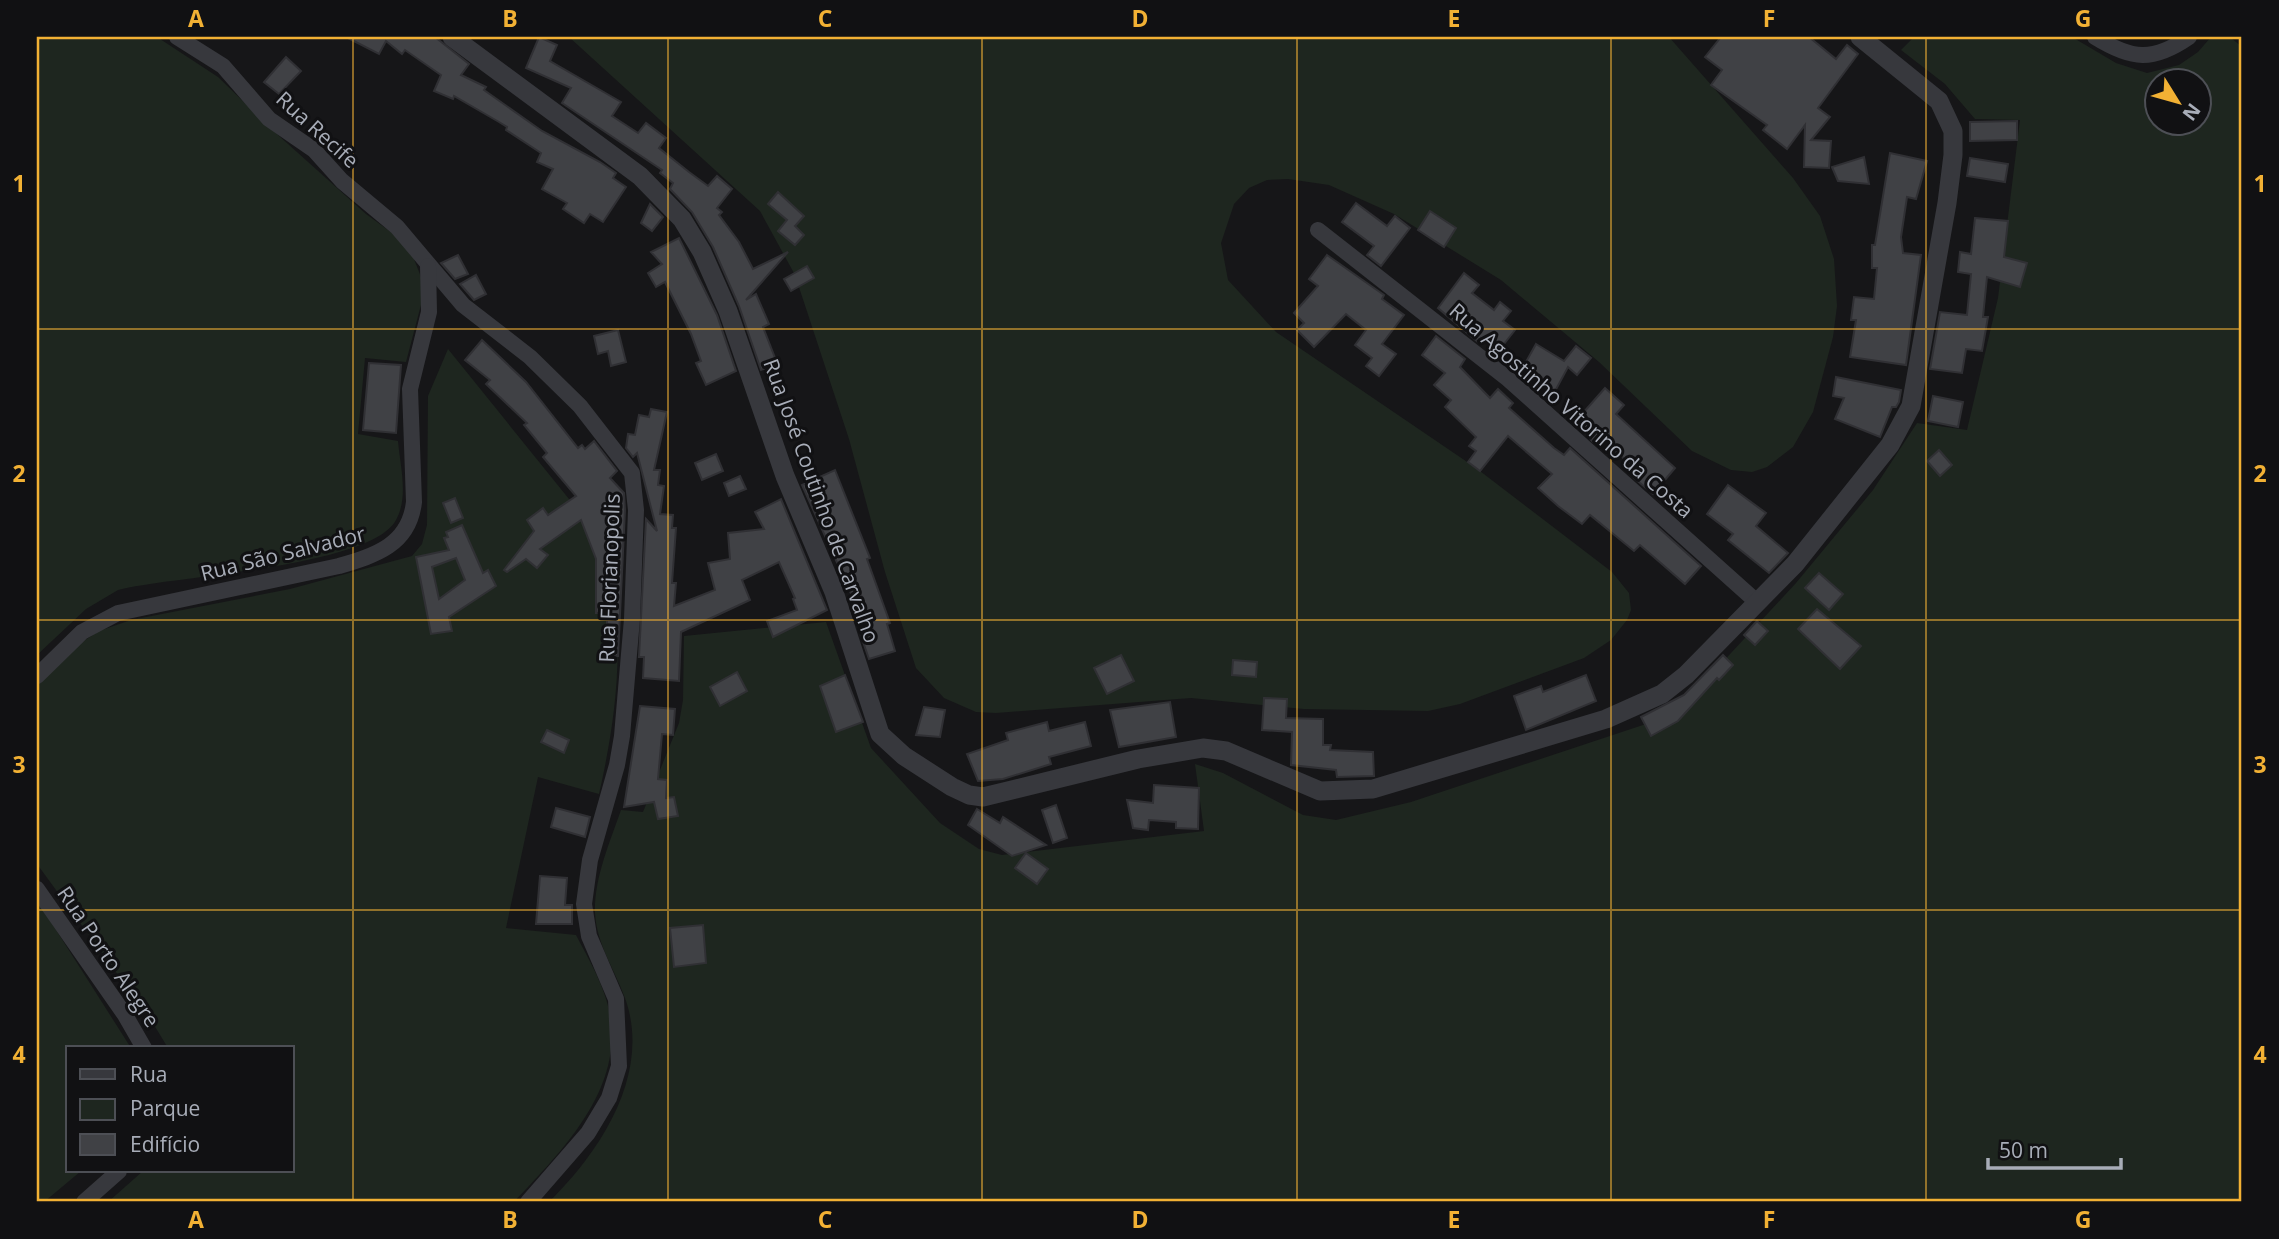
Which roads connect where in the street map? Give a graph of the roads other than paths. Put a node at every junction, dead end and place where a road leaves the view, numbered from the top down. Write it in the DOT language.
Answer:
graph roads {
  1 [pos="177,37"];
  2 [pos="452,37"];
  3 [pos="1860,37"];
  4 [pos="2095,37"];
  5 [pos="2189,37"];
  6 [pos="1318,230"];
  7 [pos="425,261"];
  8 [pos="1758,603"];
  9 [pos="37,676"];
  10 [pos="37,889"];
  11 [pos="143,1046"];
  12 [pos="118,1172"];
  13 [pos="84,1202"];
  14 [pos="528,1202"];
  1 -- 7 [label="street, Rua Recife"];
  2 -- 8 [label="street, Rua José Coutinho de Carvalho"];
  3 -- 8 [label="street, Rua José Coutinho de Carvalho"];
  4 -- 5 [label="street"];
  6 -- 8 [label="street, Rua Agostinho Vitorino da Costa"];
  7 -- 9 [label="street, Rua São Salvador"];
  7 -- 14 [label="street, Rua Florianopolis"];
  10 -- 11 [label="street, Rua Porto Alegre"];
  12 -- 13 [label="street"];
}
